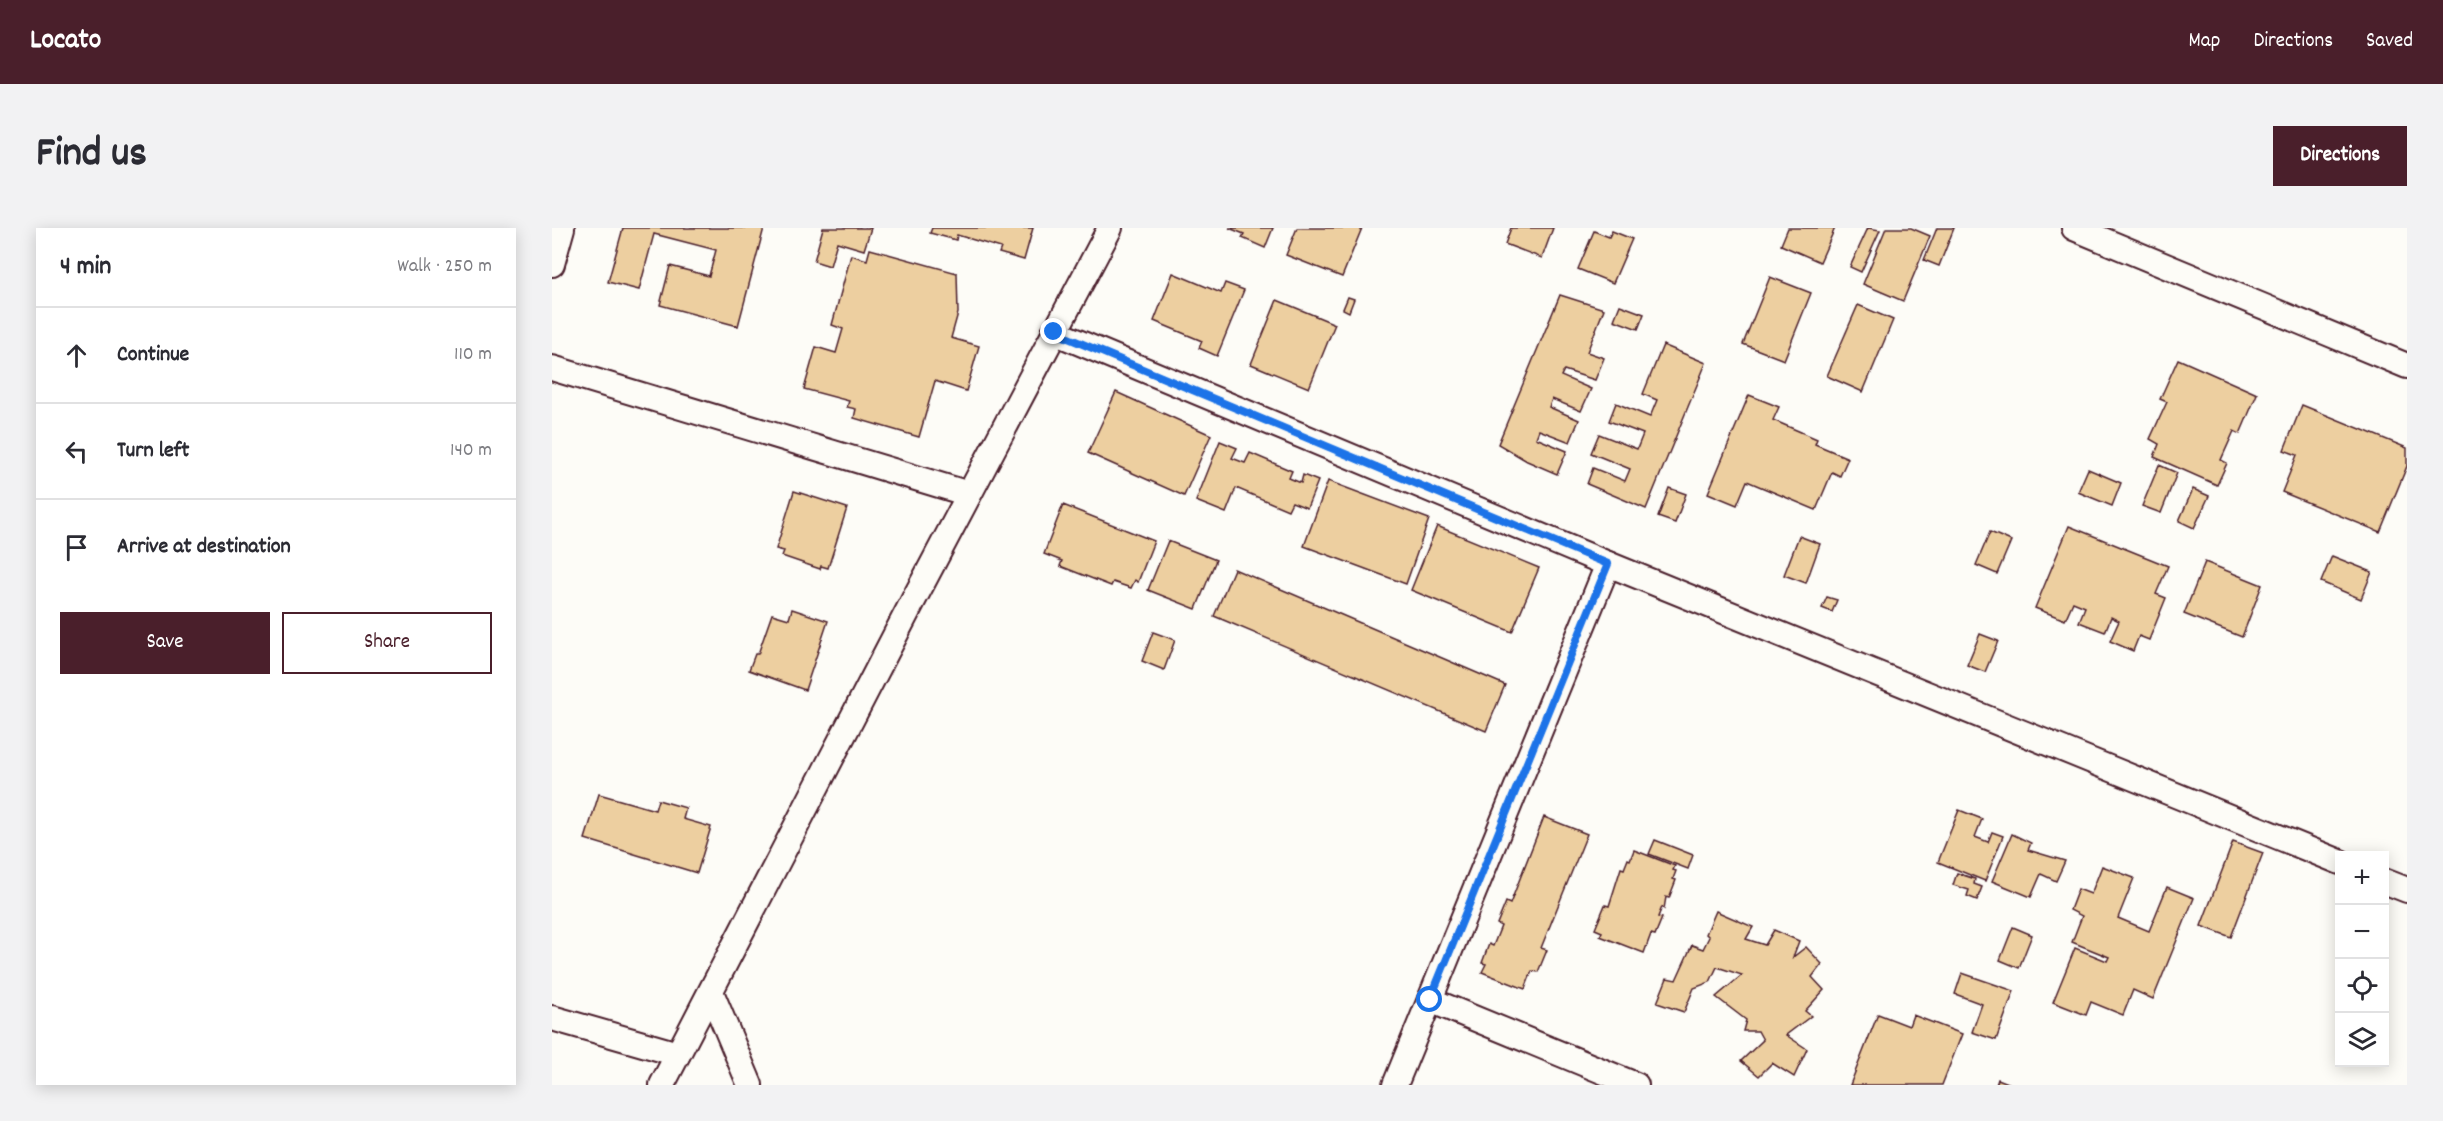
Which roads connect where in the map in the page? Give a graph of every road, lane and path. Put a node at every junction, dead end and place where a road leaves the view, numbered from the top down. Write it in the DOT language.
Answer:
graph roads {
  1 [pos="562,228"];
  2 [pos="1110,228"];
  3 [pos="2074,228"];
  4 [pos="552,264"];
  5 [pos="1054,332"];
  6 [pos="2407,366"];
  7 [pos="552,368"];
  8 [pos="969,494"];
  9 [pos="1608,564"];
  10 [pos="2335,860"];
  11 [pos="2389,883"];
  12 [pos="2407,890"];
  13 [pos="711,992"];
  14 [pos="1430,1000"];
  15 [pos="552,1017"];
  16 [pos="678,1054"];
  17 [pos="662,1085"];
  18 [pos="750,1085"];
  19 [pos="1395,1085"];
  20 [pos="1636,1085"];
  1 -- 4 [label="street"];
  2 -- 5 [label="street"];
  3 -- 6 [label="street"];
  5 -- 8 [label="street"];
  5 -- 9 [label="street"];
  7 -- 8 [label="street"];
  8 -- 13 [label="street"];
  9 -- 10 [label="street"];
  9 -- 14 [label="street"];
  11 -- 12 [label="street"];
  13 -- 16 [label="street"];
  13 -- 18 [label="street"];
  14 -- 19 [label="street"];
  14 -- 20 [label="street"];
  15 -- 16 [label="street"];
  16 -- 17 [label="street"];
}
